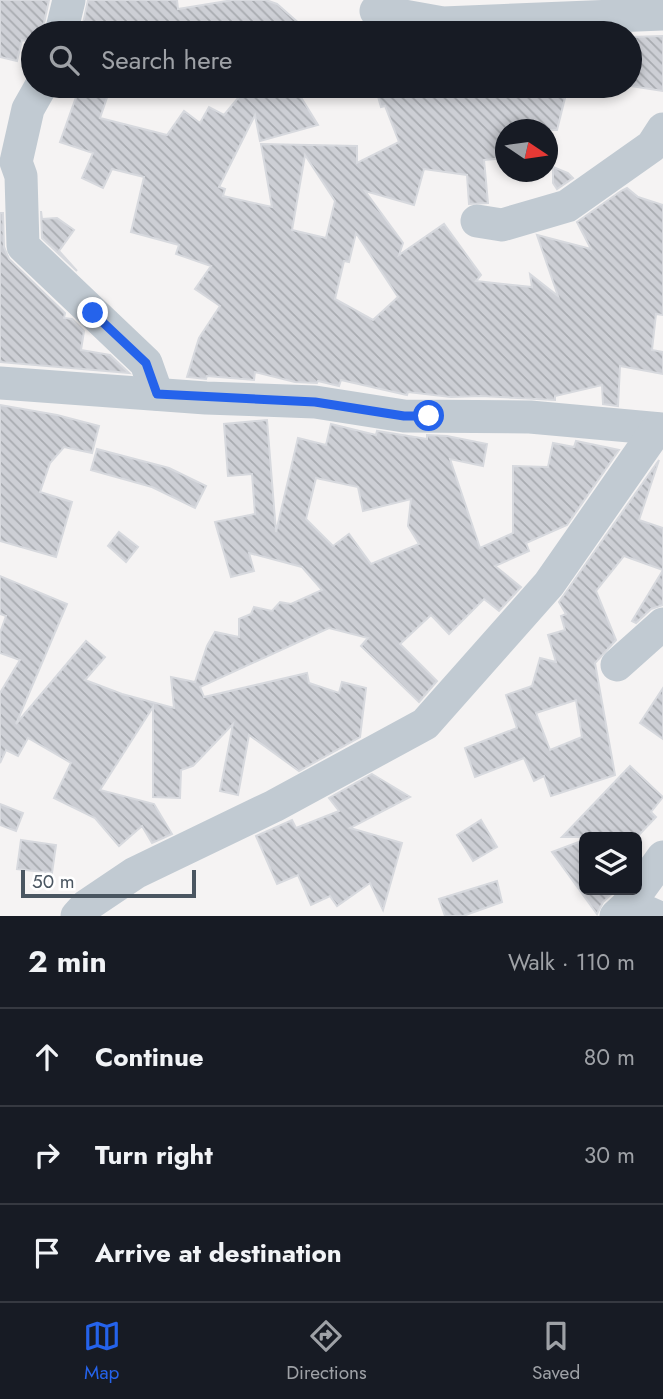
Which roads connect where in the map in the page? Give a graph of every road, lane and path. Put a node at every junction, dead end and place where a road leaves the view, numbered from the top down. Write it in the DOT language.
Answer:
graph roads {
  1 [pos="69,0"];
  2 [pos="376,11"];
  3 [pos="663,14"];
  4 [pos="64,21"];
  5 [pos="432,21"];
  6 [pos="492,21"];
  7 [pos="34,98"];
  8 [pos="663,129"];
  9 [pos="477,220"];
  10 [pos="0,383"];
  11 [pos="157,394"];
  12 [pos="660,429"];
  13 [pos="663,624"];
  14 [pos="617,665"];
  15 [pos="663,857"];
  16 [pos="634,912"];
  17 [pos="77,916"];
  1 -- 4 [label="street"];
  2 -- 5 [label="street"];
  3 -- 6 [label="street"];
  7 -- 11 [label="street"];
  8 -- 9 [label="street"];
  10 -- 11 [label="street"];
  11 -- 12 [label="street"];
  12 -- 17 [label="street"];
  13 -- 14 [label="street"];
  15 -- 16 [label="street"];
}
